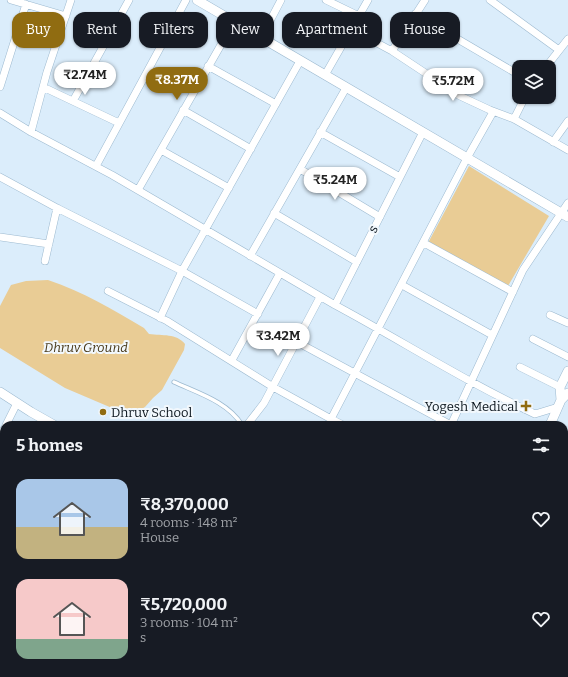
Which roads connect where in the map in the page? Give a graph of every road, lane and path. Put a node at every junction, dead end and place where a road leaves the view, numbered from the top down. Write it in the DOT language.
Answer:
graph roads {
  1 [pos="11,0"];
  2 [pos="71,0"];
  3 [pos="129,0"];
  4 [pos="186,0"];
  5 [pos="197,0"];
  6 [pos="280,0"];
  7 [pos="326,0"];
  8 [pos="368,0"];
  9 [pos="425,0"];
  10 [pos="490,0"];
  11 [pos="26,4"];
  12 [pos="217,12"];
  13 [pos="274,12"];
  14 [pos="351,12"];
  15 [pos="361,12"];
  16 [pos="417,12"];
  17 [pos="66,16"];
  18 [pos="568,39"];
  19 [pos="460,40"];
  20 [pos="274,46"];
  21 [pos="382,46"];
  22 [pos="219,48"];
  23 [pos="341,48"];
  24 [pos="394,48"];
  25 [pos="560,50"];
  26 [pos="392,51"];
  27 [pos="552,60"];
  28 [pos="300,61"];
  29 [pos="208,66"];
  30 [pos="512,72"];
  31 [pos="325,75"];
  32 [pos="0,87"];
  33 [pos="43,87"];
  34 [pos="346,88"];
  35 [pos="73,101"];
  36 [pos="276,104"];
  37 [pos="522,104"];
  38 [pos="183,110"];
  39 [pos="493,112"];
  40 [pos="0,113"];
  41 [pos="514,119"];
  42 [pos="568,121"];
  43 [pos="119,123"];
  44 [pos="31,132"];
  45 [pos="320,132"];
  46 [pos="423,132"];
  47 [pos="553,142"];
  48 [pos="251,149"];
  49 [pos="161,150"];
  50 [pos="568,150"];
  51 [pos="467,158"];
  52 [pos="96,166"];
  53 [pos="300,169"];
  54 [pos="0,177"];
  55 [pos="400,177"];
  56 [pos="229,188"];
  57 [pos="138,190"];
  58 [pos="568,203"];
  59 [pos="57,208"];
  60 [pos="274,213"];
  61 [pos="565,215"];
  62 [pos="380,217"];
  63 [pos="206,230"];
  64 [pos="0,237"];
  65 [pos="424,243"];
  66 [pos="49,244"];
  67 [pos="250,256"];
  68 [pos="45,261"];
  69 [pos="357,262"];
  70 [pos="182,271"];
  71 [pos="280,273"];
  72 [pos="402,285"];
  73 [pos="108,291"];
  74 [pos="513,292"];
  75 [pos="320,297"];
  76 [pos="335,305"];
  77 [pos="258,314"];
  78 [pos="550,315"];
  79 [pos="160,318"];
  80 [pos="568,323"];
  81 [pos="378,328"];
  82 [pos="492,336"];
  83 [pos="533,339"];
  84 [pos="297,342"];
  85 [pos="568,357"];
  86 [pos="232,360"];
  87 [pos="520,367"];
  88 [pos="568,371"];
  89 [pos="354,372"];
  90 [pos="174,382"];
  91 [pos="471,382"];
  92 [pos="273,387"];
  93 [pos="560,387"];
  94 [pos="0,392"];
  95 [pos="568,393"];
  96 [pos="17,403"];
  97 [pos="559,404"];
  98 [pos="8,421"];
  99 [pos="47,421"];
  100 [pos="240,421"];
  101 [pos="250,421"];
  102 [pos="330,421"];
  103 [pos="332,421"];
  104 [pos="444,421"];
  105 [pos="453,421"];
  106 [pos="552,421"];
  1 -- 11 [label="street"];
  2 -- 17 [label="street"];
  3 -- 35 [label="street"];
  4 -- 43 [label="street"];
  5 -- 12 [label="street"];
  6 -- 13 [label="street"];
  7 -- 14 [label="street"];
  8 -- 15 [label="street"];
  9 -- 16 [label="street"];
  10 -- 25 [label="street"];
  11 -- 17 [label="street"];
  11 -- 32 [label="street"];
  17 -- 33 [label="street"];
  18 -- 25 [label="street"];
  19 -- 30 [label="street"];
  20 -- 28 [label="street"];
  21 -- 26 [label="street"];
  22 -- 29 [label="street"];
  23 -- 31 [label="street"];
  24 -- 26 [label="street"];
  25 -- 27 [label="street"];
  26 -- 39 [label="street"];
  28 -- 31 [label="street"];
  28 -- 36 [label="street"];
  29 -- 36 [label="street"];
  29 -- 38 [label="street"];
  31 -- 34 [label="street"];
  33 -- 35 [label="street"];
  33 -- 44 [label="street"];
  34 -- 45 [label="street"];
  34 -- 46 [label="street"];
  35 -- 43 [label="street"];
  36 -- 48 [label="street"];
  37 -- 41 [label="street"];
  38 -- 48 [label="street"];
  38 -- 49 [label="street"];
  39 -- 41 [label="street"];
  39 -- 51 [label="street"];
  40 -- 44 [label="street"];
  41 -- 47 [label="street"];
  42 -- 47 [label="street"];
  43 -- 52 [label="street"];
  44 -- 52 [label="street"];
  45 -- 53 [label="street"];
  45 -- 55 [label="street"];
  46 -- 51 [label="street"];
  46 -- 55 [label="street, s"];
  47 -- 50 [label="street"];
  48 -- 56 [label="street"];
  49 -- 56 [label="street"];
  49 -- 57 [label="street"];
  51 -- 61 [label="street"];
  51 -- 65 [label="street"];
  52 -- 57 [label="street"];
  53 -- 60 [label="street"];
  53 -- 62 [label="street"];
  54 -- 59 [label="street"];
  55 -- 62 [label="street, s"];
  56 -- 63 [label="street"];
  57 -- 63 [label="street"];
  58 -- 61 [label="street"];
  59 -- 66 [label="street"];
  59 -- 70 [label="street"];
  60 -- 67 [label="street"];
  60 -- 69 [label="street"];
  61 -- 74 [label="street"];
  62 -- 69 [label="street, s"];
  63 -- 67 [label="street"];
  63 -- 70 [label="street"];
  64 -- 66 [label="street"];
  65 -- 72 [label="street"];
  65 -- 74 [label="street"];
  66 -- 68 [label="street"];
  67 -- 71 [label="street"];
  69 -- 76 [label="street, s"];
  70 -- 77 [label="street"];
  70 -- 79 [label="street"];
  71 -- 75 [label="street"];
  71 -- 77 [label="street"];
  72 -- 81 [label="street"];
  72 -- 82 [label="street"];
  73 -- 79 [label="street"];
  74 -- 82 [label="street"];
  75 -- 76 [label="street"];
  75 -- 84 [label="street"];
  76 -- 81 [label="street"];
  77 -- 86 [label="street"];
  78 -- 80 [label="street"];
  79 -- 86 [label="street"];
  81 -- 89 [label="street"];
  81 -- 91 [label="street"];
  82 -- 91 [label="street"];
  83 -- 85 [label="street"];
  84 -- 89 [label="street"];
  84 -- 92 [label="street"];
  86 -- 92 [label="street"];
  87 -- 93 [label="street"];
  88 -- 93 [label="street"];
  89 -- 103 [label="street"];
  89 -- 104 [label="street"];
  90 -- 100 [label="lane"];
  91 -- 97 [label="street"];
  91 -- 105 [label="street"];
  92 -- 101 [label="street"];
  92 -- 102 [label="street"];
  93 -- 97 [label="street"];
  94 -- 96 [label="street"];
  95 -- 97 [label="street"];
  96 -- 98 [label="street"];
  96 -- 99 [label="street"];
  97 -- 106 [label="street"];
}
